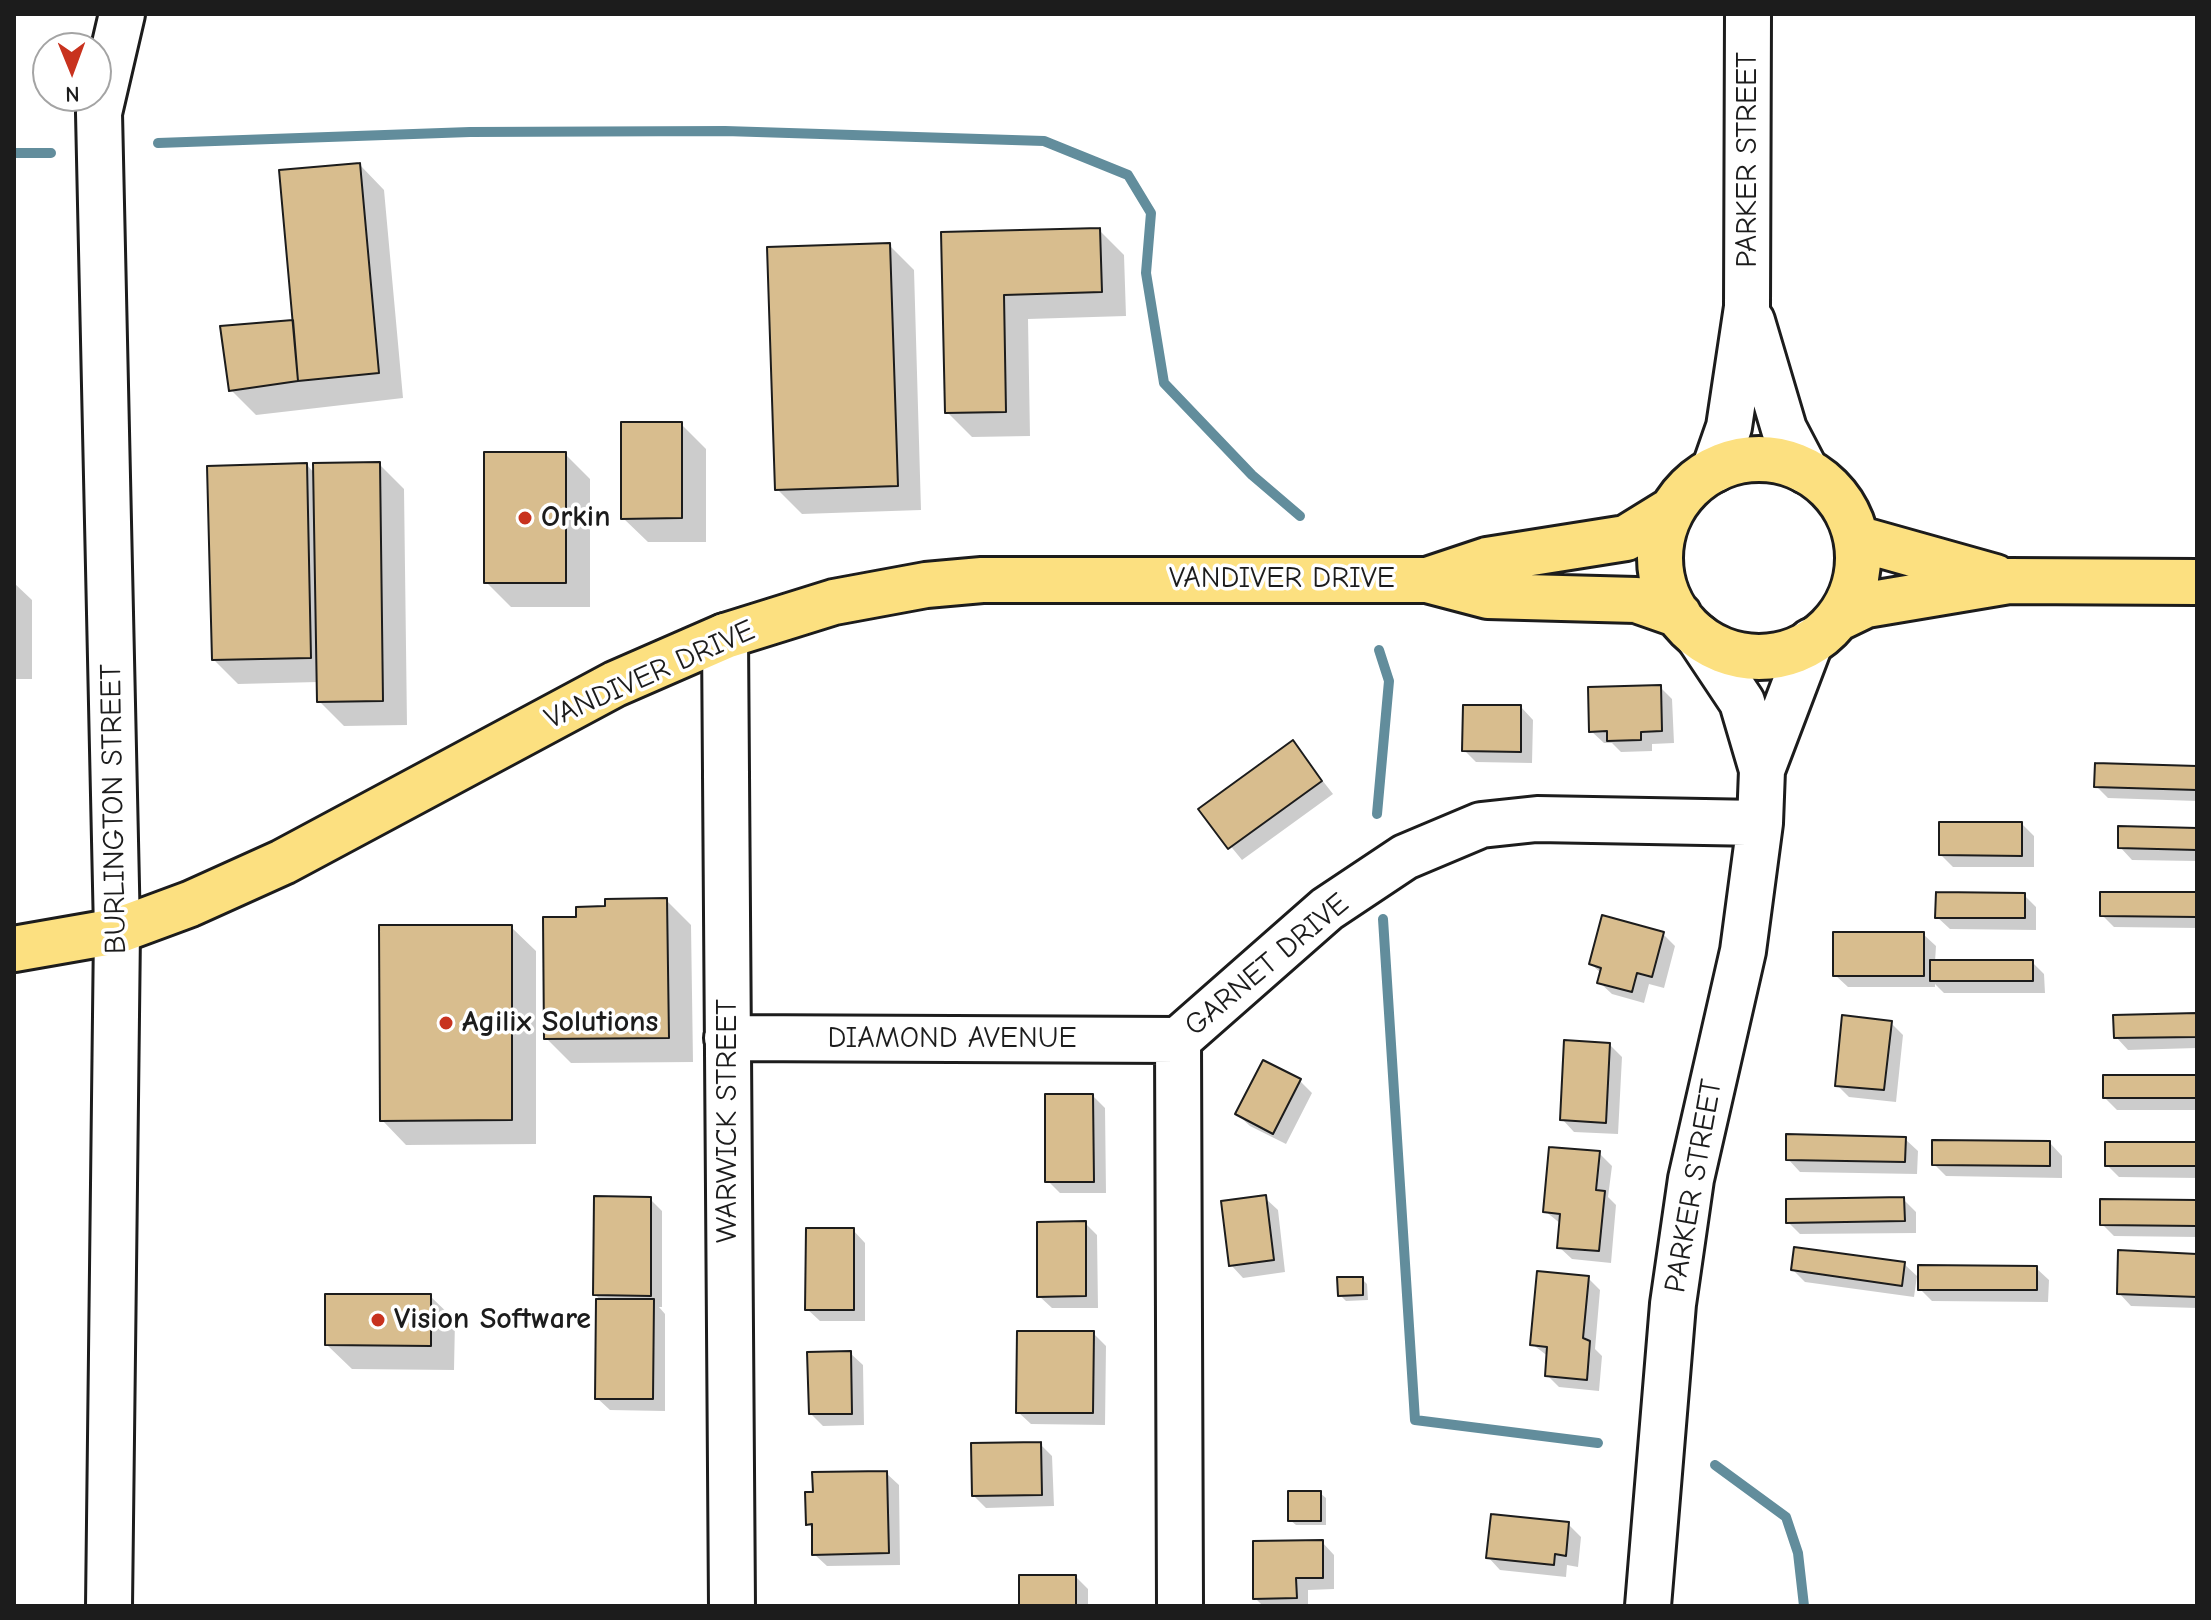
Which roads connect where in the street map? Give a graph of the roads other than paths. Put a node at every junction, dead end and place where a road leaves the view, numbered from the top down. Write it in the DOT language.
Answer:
graph roads {
  1 [pos="122,14"];
  2 [pos="1748,14"];
  3 [pos="1747,307"];
  4 [pos="1714,470"];
  5 [pos="1806,471"];
  6 [pos="1673,509"];
  7 [pos="1856,538"];
  8 [pos="1427,580"];
  9 [pos="2009,581"];
  10 [pos="2197,582"];
  11 [pos="1688,625"];
  12 [pos="1824,630"];
  13 [pos="725,636"];
  14 [pos="1762,770"];
  15 [pos="1760,823"];
  16 [pos="117,931"];
  17 [pos="14,949"];
  18 [pos="727,1038"];
  19 [pos="1178,1040"];
  20 [pos="109,1606"];
  21 [pos="732,1606"];
  22 [pos="1180,1606"];
  23 [pos="1648,1606"];
  1 -- 16 [label="street, BURLINGTON STREET"];
  2 -- 3 [label="street, PARKER STREET"];
  3 -- 4 [label="street, PARKER STREET"];
  3 -- 5 [label="street, PARKER STREET"];
  4 -- 5 [label="main road"];
  4 -- 6 [label="main road"];
  5 -- 7 [label="main road"];
  6 -- 8 [label="main road, VANDIVER DRIVE"];
  6 -- 11 [label="main road"];
  7 -- 9 [label="main road"];
  7 -- 12 [label="main road"];
  8 -- 11 [label="main road, VANDIVER DRIVE"];
  8 -- 13 [label="main road, VANDIVER DRIVE"];
  9 -- 10 [label="main road"];
  9 -- 12 [label="main road"];
  11 -- 12 [label="main road"];
  11 -- 14 [label="street, PARKER STREET"];
  12 -- 14 [label="street, PARKER STREET"];
  13 -- 16 [label="main road, VANDIVER DRIVE"];
  13 -- 18 [label="street, WARWICK STREET"];
  14 -- 15 [label="street, PARKER STREET"];
  15 -- 19 [label="street, GARNET DRIVE"];
  15 -- 23 [label="street, PARKER STREET"];
  16 -- 17 [label="main road, VANDIVER DRIVE"];
  16 -- 20 [label="street, BURLINGTON STREET"];
  18 -- 19 [label="street, DIAMOND AVENUE"];
  18 -- 21 [label="street, WARWICK STREET"];
  19 -- 22 [label="street, GARNET DRIVE"];
}
